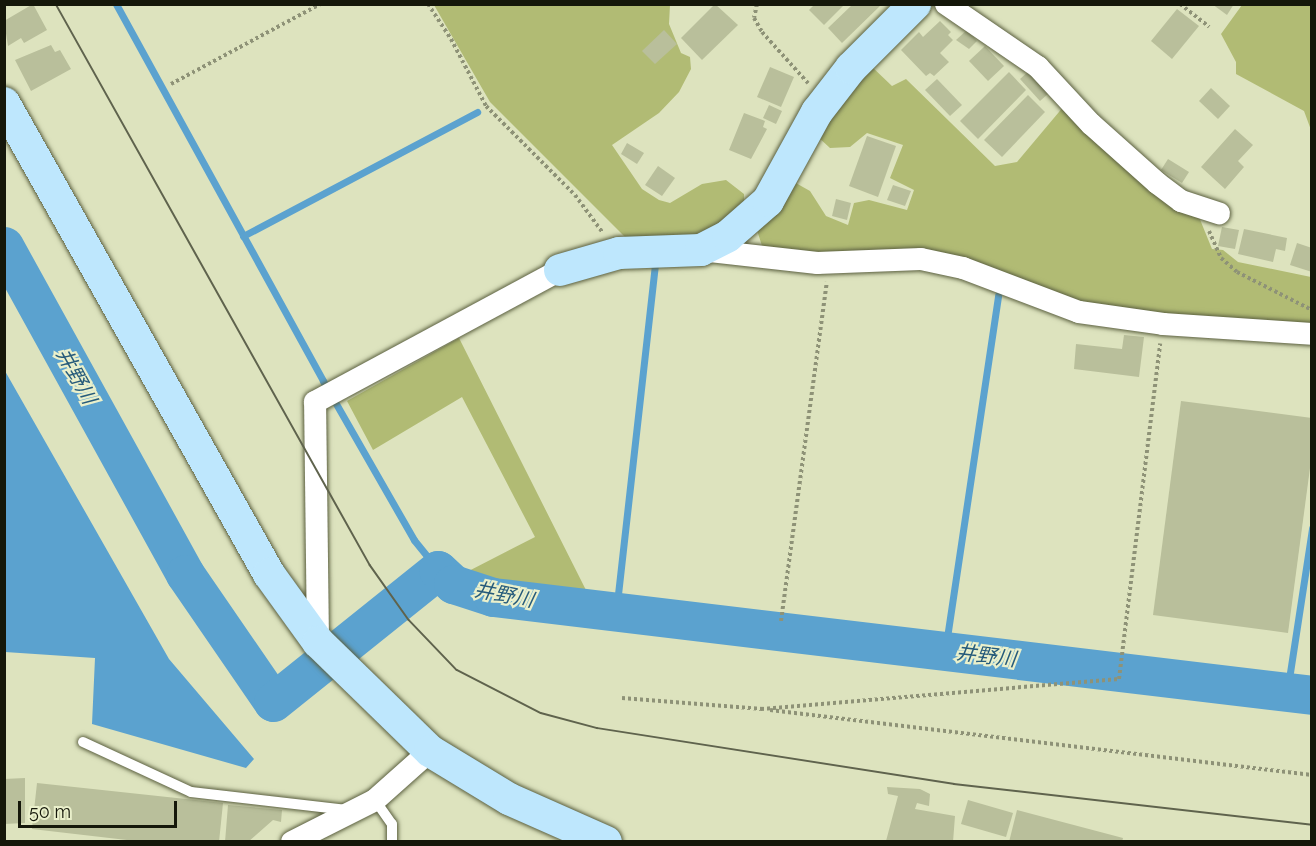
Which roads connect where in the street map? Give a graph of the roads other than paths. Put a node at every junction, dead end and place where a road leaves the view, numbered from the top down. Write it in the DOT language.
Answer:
graph roads {
  1 [pos="915,4"];
  2 [pos="946,4"];
  3 [pos="4,104"];
  4 [pos="1209,211"];
  5 [pos="701,250"];
  6 [pos="560,270"];
  7 [pos="1311,334"];
  8 [pos="318,642"];
  9 [pos="83,742"];
  10 [pos="430,751"];
  11 [pos="365,805"];
  12 [pos="292,842"];
  13 [pos="392,842"];
  14 [pos="606,842"];
  1 -- 5 [label="street"];
  2 -- 4 [label="street"];
  3 -- 8 [label="street"];
  5 -- 6 [label="street"];
  5 -- 7 [label="street"];
  6 -- 8 [label="street"];
  8 -- 10 [label="street"];
  9 -- 11 [label="lane"];
  10 -- 11 [label="street"];
  10 -- 14 [label="street"];
  11 -- 12 [label="street"];
  11 -- 13 [label="lane"];
}
